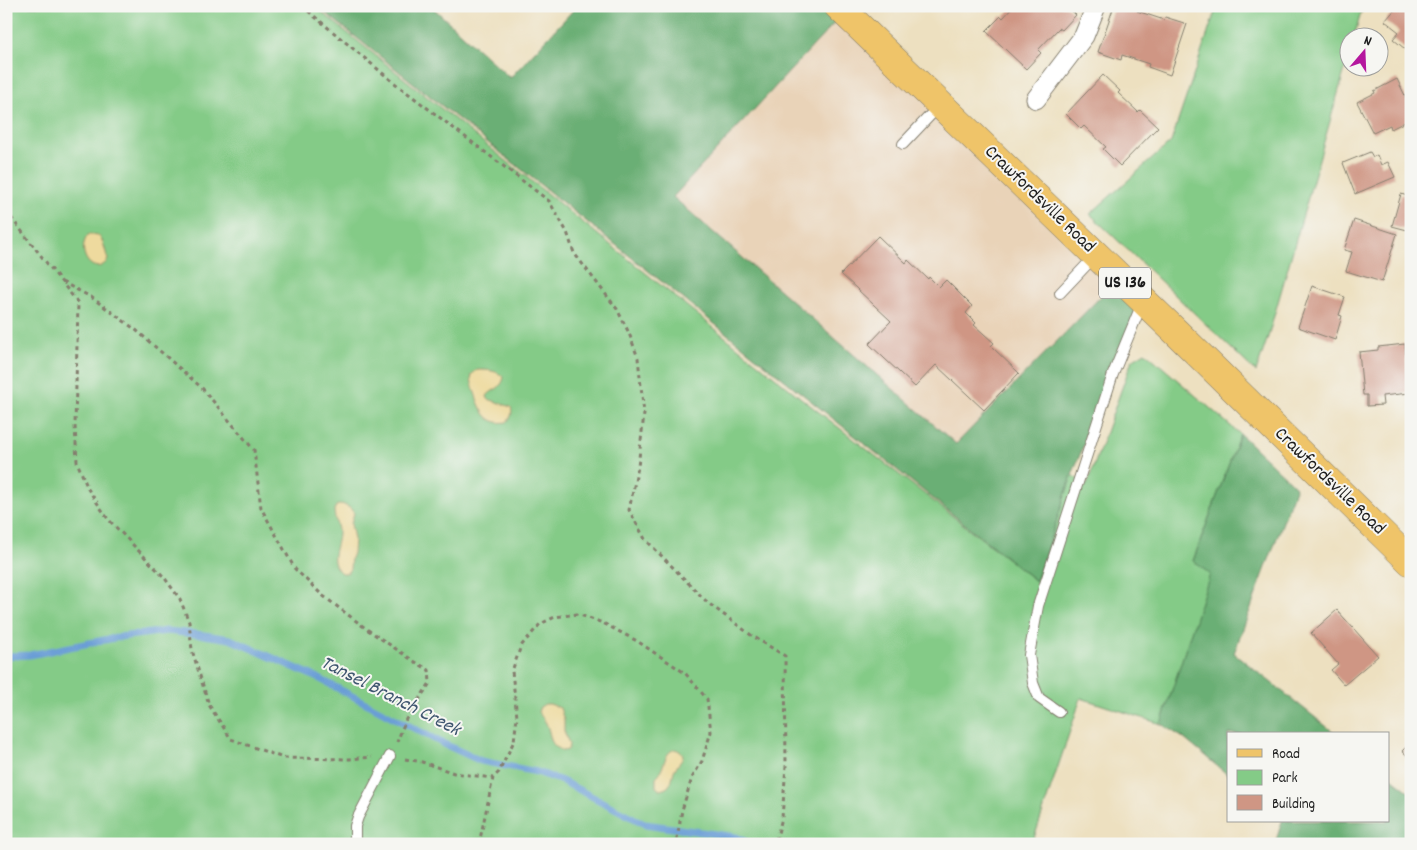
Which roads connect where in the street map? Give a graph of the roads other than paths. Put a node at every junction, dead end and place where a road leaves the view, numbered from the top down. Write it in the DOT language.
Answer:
graph roads {
  1 [pos="838,6"];
  2 [pos="1096,6"];
  3 [pos="1036,99"];
  4 [pos="940,105"];
  5 [pos="904,144"];
  6 [pos="1096,255"];
  7 [pos="1060,293"];
  8 [pos="1143,300"];
  9 [pos="1411,562"];
  10 [pos="1059,712"];
  11 [pos="390,756"];
  12 [pos="355,844"];
  1 -- 4 [label="main road, Crawfordsville Road / US 136"];
  2 -- 3 [label="street"];
  4 -- 5 [label="lane"];
  4 -- 6 [label="main road, Crawfordsville Road / US 136"];
  6 -- 7 [label="lane"];
  6 -- 8 [label="main road, Crawfordsville Road / US 136"];
  8 -- 9 [label="main road, Crawfordsville Road / US 136"];
  8 -- 10 [label="lane"];
  11 -- 12 [label="lane"];
}
